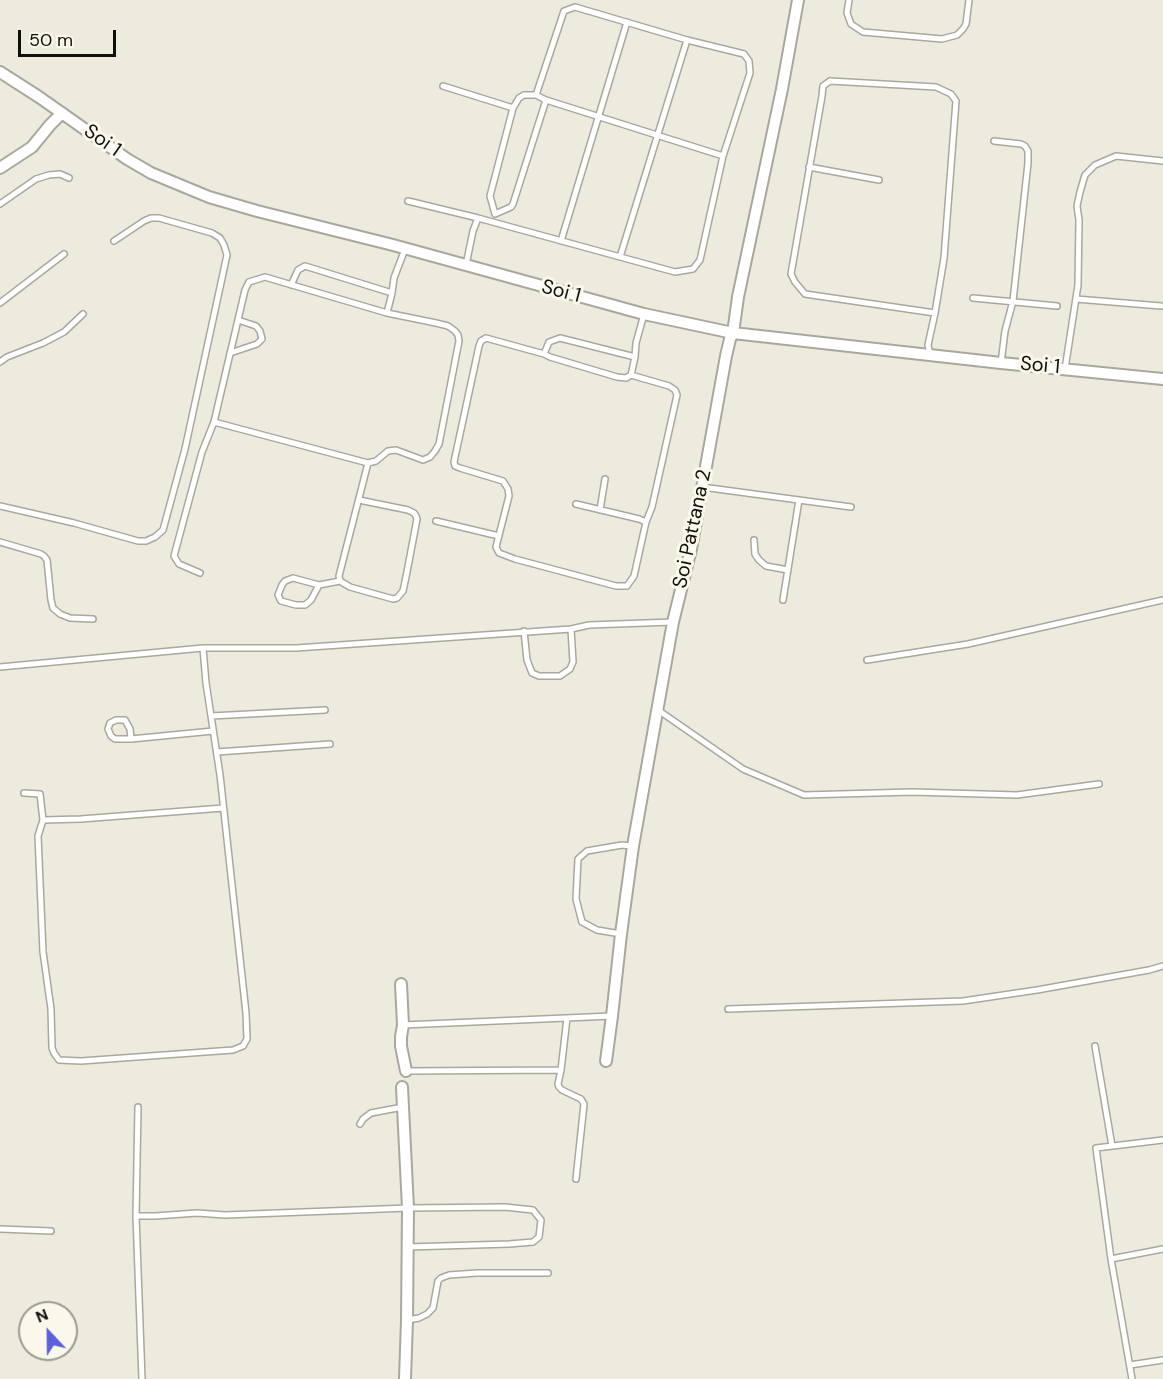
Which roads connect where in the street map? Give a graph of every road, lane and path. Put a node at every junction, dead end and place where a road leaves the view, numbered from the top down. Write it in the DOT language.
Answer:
graph roads {
  1 [pos="798,0"];
  2 [pos="849,0"];
  3 [pos="969,0"];
  4 [pos="627,22"];
  5 [pos="687,40"];
  6 [pos="0,72"];
  7 [pos="442,86"];
  8 [pos="536,95"];
  9 [pos="546,100"];
  10 [pos="513,108"];
  11 [pos="62,114"];
  12 [pos="598,115"];
  13 [pos="658,135"];
  14 [pos="994,141"];
  15 [pos="723,156"];
  16 [pos="1163,161"];
  17 [pos="809,167"];
  18 [pos="0,168"];
  19 [pos="69,178"];
  20 [pos="879,180"];
  21 [pos="408,201"];
  22 [pos="0,204"];
  23 [pos="495,214"];
  24 [pos="478,218"];
  25 [pos="492,223"];
  26 [pos="114,241"];
  27 [pos="561,241"];
  28 [pos="405,249"];
  29 [pos="64,254"];
  30 [pos="620,257"];
  31 [pos="466,266"];
  32 [pos="291,285"];
  33 [pos="392,293"];
  34 [pos="973,298"];
  35 [pos="1076,299"];
  36 [pos="1013,301"];
  37 [pos="0,303"];
  38 [pos="1057,306"];
  39 [pos="1161,306"];
  40 [pos="935,313"];
  41 [pos="83,314"];
  42 [pos="387,314"];
  43 [pos="644,314"];
  44 [pos="238,320"];
  45 [pos="733,333"];
  46 [pos="230,352"];
  47 [pos="544,354"];
  48 [pos="930,355"];
  49 [pos="635,357"];
  50 [pos="0,362"];
  51 [pos="1000,363"];
  52 [pos="1065,369"];
  53 [pos="631,375"];
  54 [pos="1163,379"];
  55 [pos="214,422"];
  56 [pos="368,463"];
  57 [pos="605,479"];
  58 [pos="702,487"];
  59 [pos="799,500"];
  60 [pos="359,501"];
  61 [pos="576,504"];
  62 [pos="0,506"];
  63 [pos="851,507"];
  64 [pos="600,510"];
  65 [pos="436,521"];
  66 [pos="646,522"];
  67 [pos="499,536"];
  68 [pos="754,540"];
  69 [pos="0,542"];
  70 [pos="788,570"];
  71 [pos="200,573"];
  72 [pos="340,581"];
  73 [pos="319,585"];
  74 [pos="783,600"];
  75 [pos="1163,600"];
  76 [pos="93,619"];
  77 [pos="673,622"];
  78 [pos="571,629"];
  79 [pos="524,631"];
  80 [pos="203,648"];
  81 [pos="867,660"];
  82 [pos="0,667"];
  83 [pos="657,709"];
  84 [pos="325,710"];
  85 [pos="211,716"];
  86 [pos="213,731"];
  87 [pos="130,739"];
  88 [pos="330,744"];
  89 [pos="216,752"];
  90 [pos="1099,784"];
  91 [pos="24,793"];
  92 [pos="223,808"];
  93 [pos="43,820"];
  94 [pos="633,846"];
  95 [pos="621,934"];
  96 [pos="1163,966"];
  97 [pos="401,984"];
  98 [pos="728,1010"];
  99 [pos="607,1016"];
  100 [pos="567,1018"];
  101 [pos="404,1025"];
  102 [pos="1095,1046"];
  103 [pos="606,1061"];
  104 [pos="561,1070"];
  105 [pos="406,1071"];
  106 [pos="402,1087"];
  107 [pos="138,1107"];
  108 [pos="403,1107"];
  109 [pos="360,1124"];
  110 [pos="1163,1140"];
  111 [pos="1112,1146"];
  112 [pos="576,1179"];
  113 [pos="408,1208"];
  114 [pos="136,1216"];
  115 [pos="0,1229"];
  116 [pos="51,1231"];
  117 [pos="408,1247"];
  118 [pos="1163,1249"];
  119 [pos="1111,1259"];
  120 [pos="548,1273"];
  121 [pos="407,1320"];
  122 [pos="1163,1360"];
  123 [pos="1130,1365"];
  124 [pos="142,1379"];
  125 [pos="405,1379"];
  126 [pos="1132,1379"];
  1 -- 45 [label="street, Soi Pattana 2"];
  2 -- 3 [label="lane"];
  4 -- 5 [label="lane"];
  4 -- 8 [label="lane"];
  4 -- 12 [label="lane"];
  5 -- 13 [label="lane"];
  5 -- 15 [label="lane"];
  6 -- 11 [label="street, Soi 1"];
  7 -- 10 [label="lane"];
  8 -- 9 [label="lane"];
  8 -- 10 [label="lane"];
  9 -- 12 [label="lane"];
  9 -- 23 [label="lane"];
  10 -- 23 [label="lane"];
  11 -- 18 [label="street"];
  11 -- 28 [label="street, Soi 1"];
  12 -- 13 [label="lane"];
  12 -- 27 [label="lane"];
  13 -- 15 [label="lane"];
  13 -- 30 [label="lane"];
  14 -- 36 [label="lane"];
  15 -- 30 [label="lane"];
  16 -- 35 [label="lane"];
  17 -- 20 [label="lane"];
  17 -- 40 [label="lane"];
  17 -- 40 [label="lane"];
  19 -- 22 [label="lane"];
  21 -- 24 [label="lane"];
  23 -- 25 [label="lane"];
  24 -- 25 [label="lane"];
  24 -- 31 [label="lane"];
  25 -- 27 [label="lane"];
  26 -- 62 [label="lane"];
  27 -- 30 [label="lane"];
  28 -- 31 [label="street, Soi 1"];
  28 -- 33 [label="lane"];
  29 -- 37 [label="lane"];
  31 -- 43 [label="street, Soi 1"];
  32 -- 33 [label="lane"];
  32 -- 42 [label="lane"];
  32 -- 44 [label="lane"];
  33 -- 42 [label="lane"];
  34 -- 36 [label="lane"];
  35 -- 39 [label="lane"];
  35 -- 52 [label="lane"];
  36 -- 38 [label="lane"];
  36 -- 51 [label="lane"];
  40 -- 48 [label="lane"];
  41 -- 50 [label="lane"];
  42 -- 56 [label="lane"];
  43 -- 45 [label="street, Soi 1"];
  43 -- 49 [label="lane"];
  44 -- 46 [label="lane"];
  44 -- 46 [label="lane"];
  45 -- 48 [label="street, Soi 1"];
  45 -- 58 [label="street, Soi Pattana 2"];
  46 -- 55 [label="lane"];
  47 -- 49 [label="lane"];
  47 -- 53 [label="lane"];
  47 -- 67 [label="lane"];
  48 -- 51 [label="street, Soi 1"];
  49 -- 53 [label="lane"];
  51 -- 52 [label="street, Soi 1"];
  52 -- 54 [label="street, Soi 1"];
  53 -- 66 [label="lane"];
  55 -- 56 [label="lane"];
  55 -- 71 [label="lane"];
  56 -- 60 [label="lane"];
  57 -- 64 [label="lane"];
  58 -- 59 [label="lane"];
  58 -- 77 [label="street, Soi Pattana 2"];
  59 -- 63 [label="lane"];
  59 -- 70 [label="lane"];
  60 -- 72 [label="lane"];
  60 -- 72 [label="lane"];
  61 -- 64 [label="lane"];
  64 -- 66 [label="lane"];
  65 -- 67 [label="lane"];
  66 -- 67 [label="lane"];
  68 -- 70 [label="lane"];
  69 -- 76 [label="lane"];
  70 -- 74 [label="lane"];
  72 -- 73 [label="lane"];
  73 -- 73 [label="lane"];
  75 -- 81 [label="lane"];
  77 -- 78 [label="lane"];
  77 -- 83 [label="street, Soi Pattana 2"];
  78 -- 79 [label="lane"];
  78 -- 79 [label="lane"];
  79 -- 80 [label="lane"];
  80 -- 82 [label="lane"];
  80 -- 85 [label="lane"];
  83 -- 90 [label="lane"];
  83 -- 94 [label="street, Soi Pattana 2"];
  84 -- 85 [label="lane"];
  85 -- 86 [label="lane"];
  86 -- 87 [label="lane"];
  86 -- 89 [label="lane"];
  87 -- 87 [label="lane"];
  88 -- 89 [label="lane"];
  89 -- 92 [label="lane"];
  91 -- 93 [label="lane"];
  92 -- 93 [label="lane"];
  92 -- 93 [label="lane"];
  94 -- 95 [label="street, Soi Pattana 2"];
  94 -- 95 [label="lane"];
  95 -- 99 [label="street, Soi Pattana 2"];
  96 -- 98 [label="lane"];
  97 -- 101 [label="street"];
  99 -- 100 [label="lane"];
  99 -- 103 [label="street, Soi Pattana 2"];
  100 -- 101 [label="lane"];
  100 -- 104 [label="lane"];
  101 -- 105 [label="street"];
  102 -- 111 [label="lane"];
  104 -- 105 [label="lane"];
  104 -- 112 [label="lane"];
  106 -- 108 [label="street"];
  107 -- 114 [label="lane"];
  108 -- 109 [label="lane"];
  108 -- 113 [label="street"];
  110 -- 111 [label="lane"];
  111 -- 119 [label="lane"];
  113 -- 114 [label="lane"];
  113 -- 117 [label="street"];
  113 -- 117 [label="lane"];
  114 -- 124 [label="lane"];
  115 -- 116 [label="lane"];
  117 -- 121 [label="street"];
  118 -- 119 [label="lane"];
  119 -- 123 [label="lane"];
  120 -- 121 [label="lane"];
  121 -- 125 [label="street"];
  122 -- 123 [label="lane"];
  123 -- 126 [label="lane"];
}
